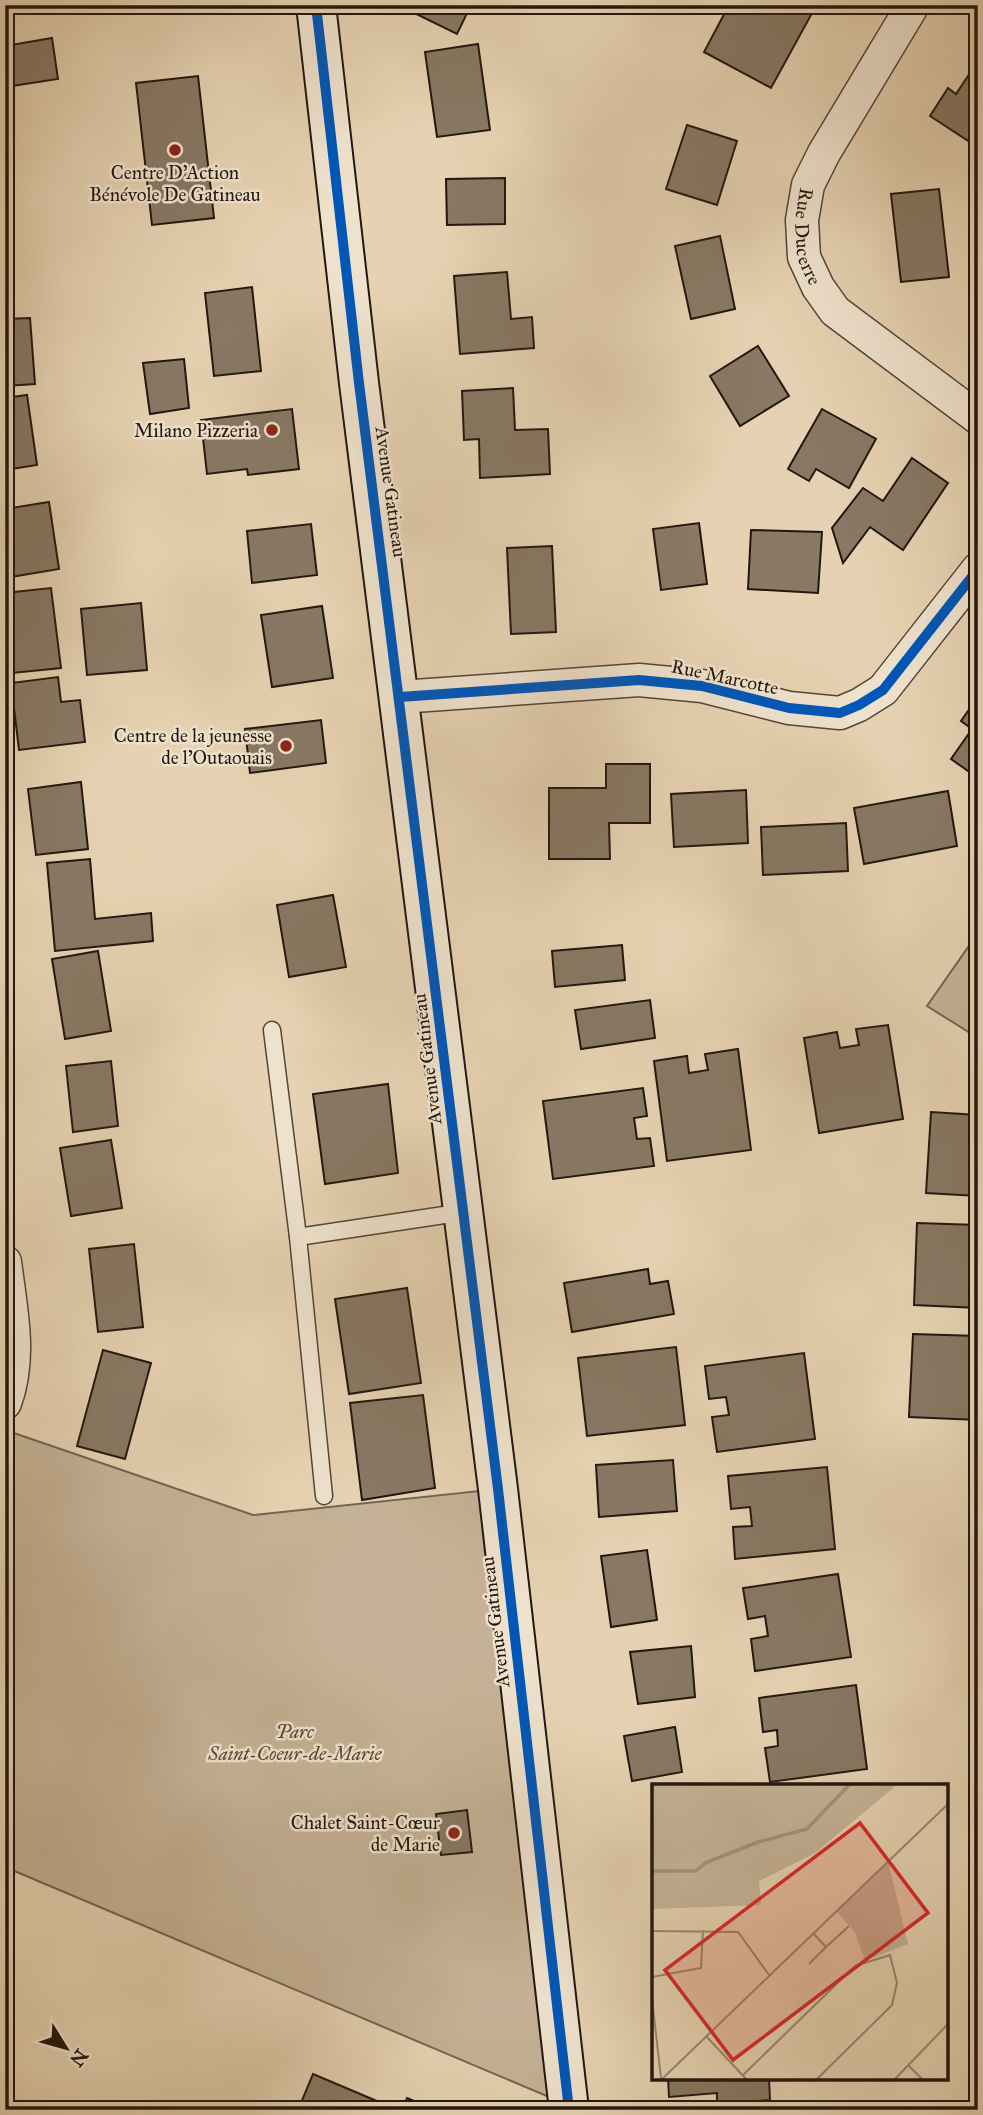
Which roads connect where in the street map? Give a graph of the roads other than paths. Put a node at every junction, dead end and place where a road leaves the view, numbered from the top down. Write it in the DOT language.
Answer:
graph roads {
  1 [pos="316,5"];
  2 [pos="914,5"];
  3 [pos="978,418"];
  4 [pos="978,569"];
  5 [pos="400,697"];
  6 [pos="272,1030"];
  7 [pos="464,1212"];
  8 [pos="298,1237"];
  9 [pos="5,1262"];
  10 [pos="5,1404"];
  11 [pos="324,1496"];
  12 [pos="569,2110"];
  1 -- 5 [label="street, Avenue Gatineau"];
  2 -- 3 [label="street, Rue Ducerre"];
  4 -- 5 [label="street, Rue Marcotte"];
  5 -- 7 [label="street, Avenue Gatineau"];
  6 -- 8 [label="lane"];
  7 -- 8 [label="lane"];
  7 -- 12 [label="street, Avenue Gatineau"];
  8 -- 11 [label="lane"];
  9 -- 10 [label="street"];
}
